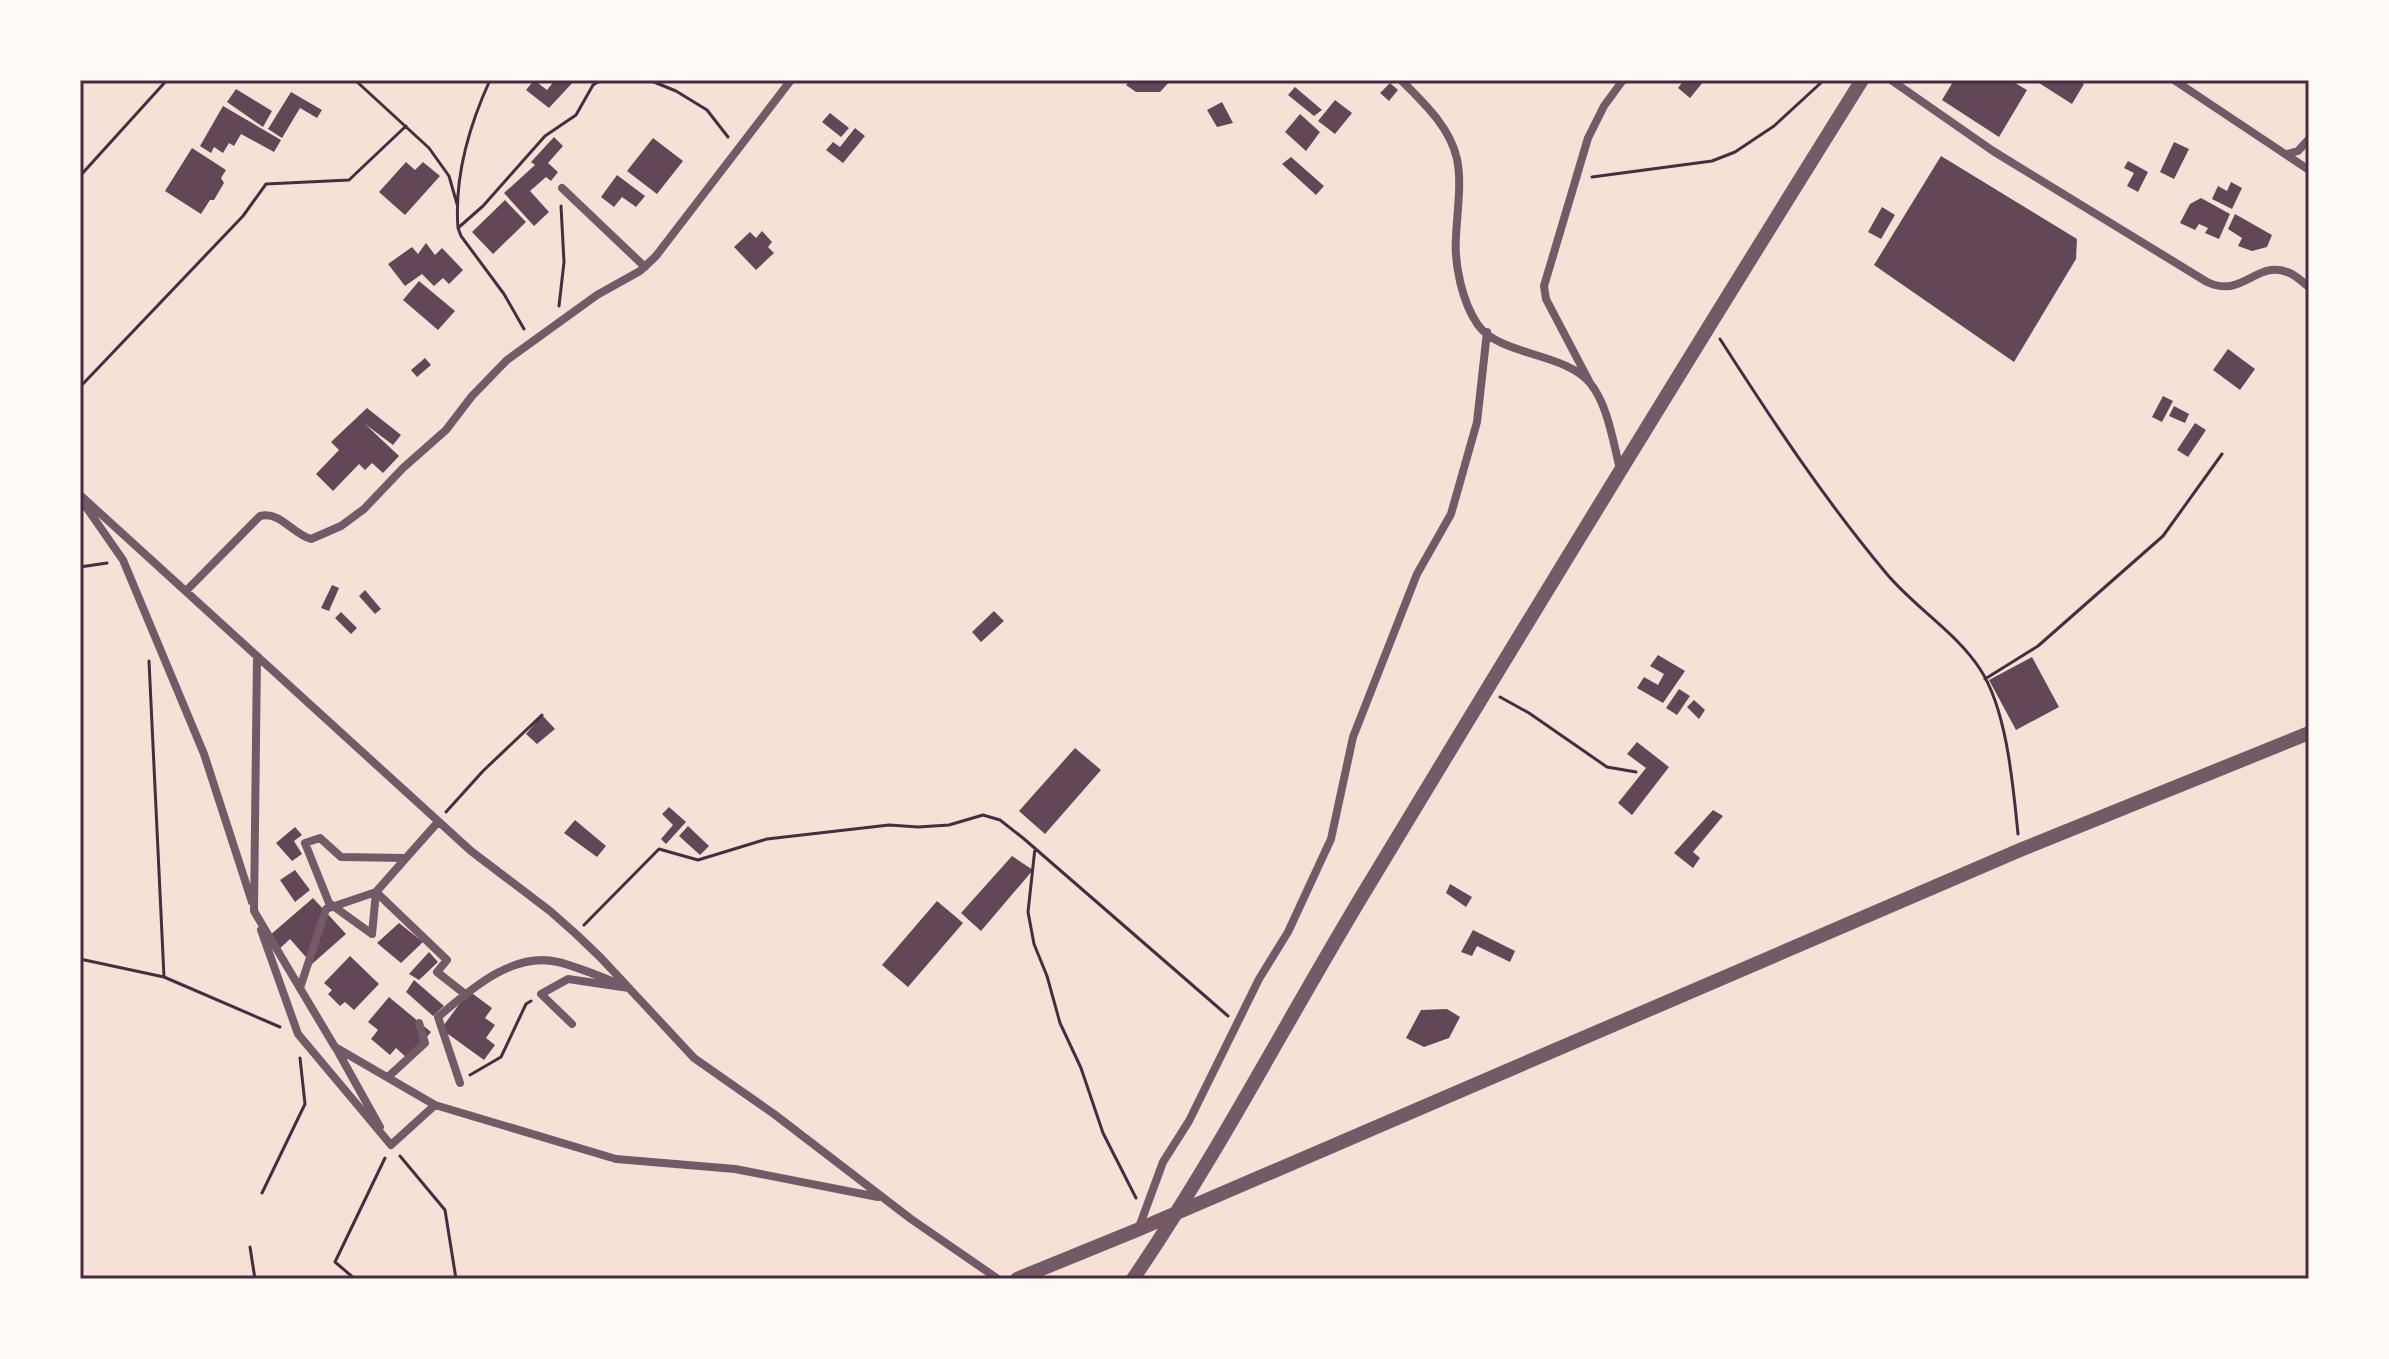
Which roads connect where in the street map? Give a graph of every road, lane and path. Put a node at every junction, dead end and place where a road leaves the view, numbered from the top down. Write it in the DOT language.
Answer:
graph roads {
  1 [pos="167,80"];
  2 [pos="355,80"];
  3 [pos="490,80"];
  4 [pos="601,80"];
  5 [pos="649,80"];
  6 [pos="791,80"];
  7 [pos="1401,80"];
  8 [pos="1623,80"];
  9 [pos="1824,80"];
  10 [pos="1862,80"];
  11 [pos="1891,80"];
  12 [pos="2174,80"];
  13 [pos="406,126"];
  14 [pos="2309,139"];
  15 [pos="736,152"];
  16 [pos="2287,154"];
  17 [pos="2309,170"];
  18 [pos="80,176"];
  19 [pos="1577,179"];
  20 [pos="562,188"];
  21 [pos="459,208"];
  22 [pos="458,228"];
  23 [pos="645,267"];
  24 [pos="2309,287"];
  25 [pos="1710,324"];
  26 [pos="556,326"];
  27 [pos="1487,332"];
  28 [pos="532,343"];
  29 [pos="1589,382"];
  30 [pos="80,387"];
  31 [pos="2222,454"];
  32 [pos="1620,469"];
  33 [pos="80,497"];
  34 [pos="123,560"];
  35 [pos="80,567"];
  36 [pos="186,591"];
  37 [pos="148,648"];
  38 [pos="257,656"];
  39 [pos="1985,679"];
  40 [pos="1486,690"];
  41 [pos="542,715"];
  42 [pos="2309,733"];
  43 [pos="1636,772"];
  44 [pos="438,822"];
  45 [pos="1035,848"];
  46 [pos="2020,850"];
  47 [pos="406,858"];
  48 [pos="376,892"];
  49 [pos="334,906"];
  50 [pos="254,911"];
  51 [pos="576,934"];
  52 [pos="80,959"];
  53 [pos="164,977"];
  54 [pos="300,988"];
  55 [pos="629,988"];
  56 [pos="465,994"];
  57 [pos="541,994"];
  58 [pos="419,1023"];
  59 [pos="1237,1023"];
  60 [pos="572,1024"];
  61 [pos="298,1034"];
  62 [pos="335,1047"];
  63 [pos="388,1077"];
  64 [pos="460,1083"];
  65 [pos="435,1105"];
  66 [pos="391,1145"];
  67 [pos="262,1193"];
  68 [pos="882,1198"];
  69 [pos="1144,1213"];
  70 [pos="1179,1213"];
  71 [pos="1137,1230"];
  72 [pos="250,1247"];
  73 [pos="255,1279"];
  74 [pos="355,1279"];
  75 [pos="456,1279"];
  76 [pos="998,1279"];
  77 [pos="1017,1279"];
  78 [pos="1133,1279"];
  1 -- 18 [label="path"];
  2 -- 13 [label="path"];
  3 -- 21 [label="path"];
  4 -- 22 [label="path"];
  5 -- 15 [label="path"];
  6 -- 15 [label="street"];
  7 -- 27 [label="street"];
  8 -- 19 [label="street"];
  9 -- 19 [label="path"];
  10 -- 25 [label="street"];
  11 -- 24 [label="street"];
  12 -- 16 [label="street"];
  13 -- 21 [label="path"];
  13 -- 30 [label="path"];
  14 -- 16 [label="street"];
  15 -- 23 [label="street"];
  16 -- 17 [label="street"];
  19 -- 29 [label="street"];
  20 -- 23 [label="street"];
  20 -- 26 [label="path"];
  21 -- 22 [label="path"];
  22 -- 28 [label="path"];
  23 -- 26 [label="street"];
  25 -- 32 [label="street"];
  25 -- 39 [label="path"];
  26 -- 28 [label="street"];
  27 -- 29 [label="street"];
  27 -- 59 [label="street"];
  28 -- 36 [label="street"];
  29 -- 32 [label="street"];
  31 -- 39 [label="path"];
  32 -- 40 [label="street"];
  33 -- 34 [label="street"];
  33 -- 36 [label="street"];
  34 -- 35 [label="path"];
  34 -- 50 [label="street"];
  36 -- 38 [label="street"];
  37 -- 53 [label="path"];
  38 -- 44 [label="street"];
  38 -- 50 [label="street"];
  39 -- 46 [label="path"];
  40 -- 43 [label="path"];
  40 -- 70 [label="street"];
  41 -- 44 [label="path"];
  42 -- 46 [label="street"];
  44 -- 47 [label="street"];
  44 -- 51 [label="street"];
  45 -- 51 [label="path"];
  45 -- 59 [label="path"];
  45 -- 69 [label="path"];
  46 -- 70 [label="street"];
  47 -- 48 [label="street"];
  47 -- 49 [label="street"];
  48 -- 49 [label="street"];
  48 -- 49 [label="street"];
  48 -- 56 [label="street"];
  49 -- 54 [label="street"];
  50 -- 54 [label="street"];
  50 -- 61 [label="street"];
  51 -- 55 [label="street"];
  52 -- 53 [label="path"];
  53 -- 61 [label="path"];
  54 -- 62 [label="street"];
  55 -- 56 [label="street"];
  55 -- 57 [label="street"];
  55 -- 68 [label="street"];
  56 -- 64 [label="street"];
  57 -- 60 [label="street"];
  57 -- 64 [label="path"];
  58 -- 63 [label="street"];
  59 -- 69 [label="street"];
  61 -- 66 [label="street"];
  61 -- 67 [label="path"];
  62 -- 63 [label="street"];
  62 -- 66 [label="street"];
  63 -- 65 [label="street"];
  65 -- 66 [label="street"];
  65 -- 68 [label="street"];
  66 -- 74 [label="path"];
  66 -- 75 [label="path"];
  68 -- 76 [label="street"];
  69 -- 71 [label="street"];
  70 -- 71 [label="street"];
  70 -- 78 [label="street"];
  71 -- 77 [label="street"];
  72 -- 73 [label="path"];
}
